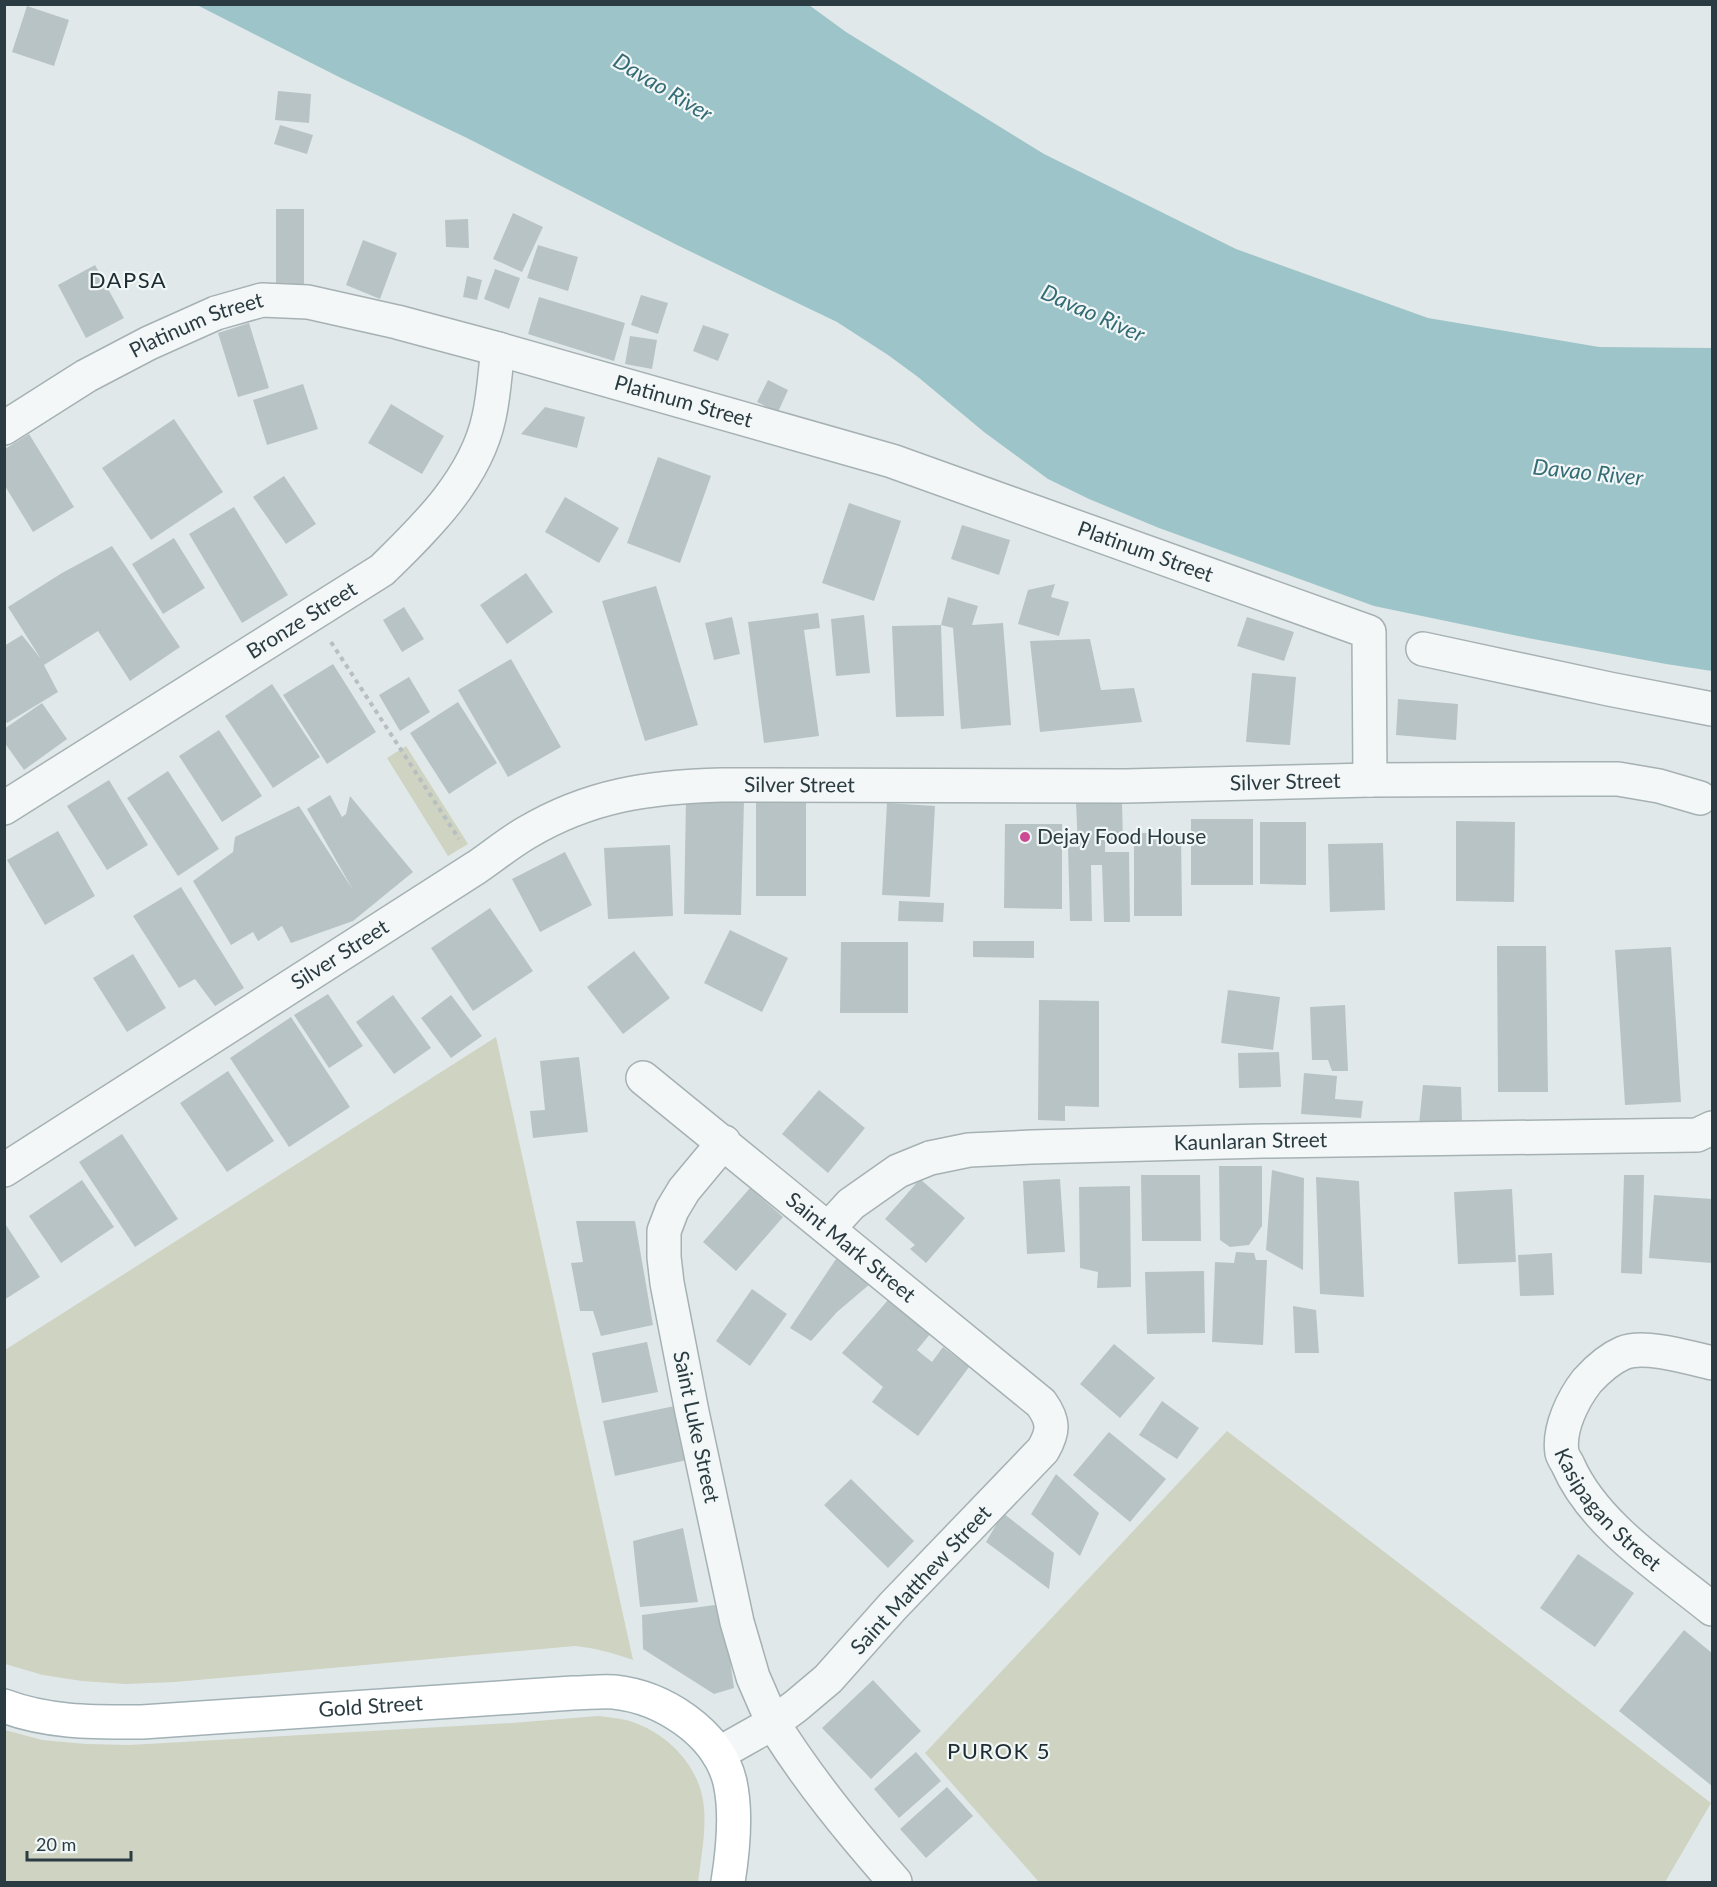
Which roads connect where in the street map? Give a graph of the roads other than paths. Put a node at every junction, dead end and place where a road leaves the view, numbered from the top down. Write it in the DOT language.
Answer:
graph roads {
  1 [pos="498,349"];
  2 [pos="4,429"];
  3 [pos="1423,649"];
  4 [pos="1713,709"];
  5 [pos="1370,780"];
  6 [pos="1700,798"];
  7 [pos="4,808"];
  8 [pos="643,1078"];
  9 [pos="1707,1136"];
  10 [pos="724,1142"];
  11 [pos="4,1170"];
  12 [pos="829,1228"];
  13 [pos="1713,1364"];
  14 [pos="1052,1424"];
  15 [pos="1713,1609"];
  16 [pos="4,1706"];
  17 [pos="773,1723"];
  18 [pos="718,1754"];
  19 [pos="728,1882"];
  20 [pos="895,1882"];
  1 -- 2 [label="street, Platinum Street"];
  1 -- 5 [label="street, Platinum Street"];
  1 -- 7 [label="street, Bronze Street"];
  3 -- 4 [label="street"];
  5 -- 6 [label="street, Silver Street"];
  5 -- 11 [label="street, Silver Street"];
  8 -- 10 [label="street, Saint Mark Street"];
  9 -- 12 [label="street, Kaunlaran Street"];
  10 -- 12 [label="street, Saint Mark Street"];
  10 -- 17 [label="street, Saint Luke Street"];
  12 -- 14 [label="street, Saint Mark Street"];
  13 -- 15 [label="street, Kasipagan Street"];
  14 -- 17 [label="street, Saint Matthew Street"];
  16 -- 18 [label="main road, Gold Street"];
  17 -- 18 [label="street, Saint Matthew Street"];
  17 -- 20 [label="street, Saint Luke Street"];
  18 -- 19 [label="main road, Gold Street"];
}
